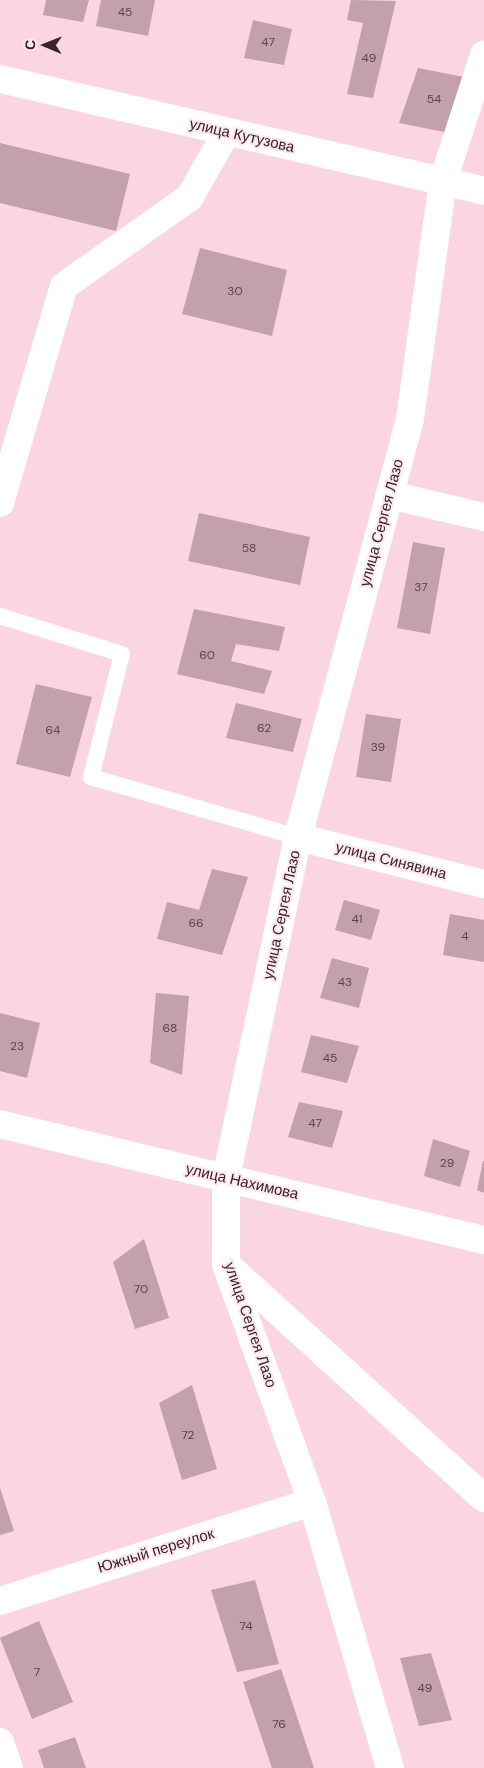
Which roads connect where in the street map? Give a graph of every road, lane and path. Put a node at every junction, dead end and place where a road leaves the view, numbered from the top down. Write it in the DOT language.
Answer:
graph roads {
  1 [pos="484,55"];
  2 [pos="0,79"];
  3 [pos="226,133"];
  4 [pos="443,181"];
  5 [pos="484,191"];
  6 [pos="390,495"];
  7 [pos="0,503"];
  8 [pos="484,517"];
  9 [pos="0,616"];
  10 [pos="298,837"];
  11 [pos="484,884"];
  12 [pos="0,1124"];
  13 [pos="226,1178"];
  14 [pos="484,1240"];
  15 [pos="226,1264"];
  16 [pos="484,1498"];
  17 [pos="312,1502"];
  18 [pos="0,1600"];
  19 [pos="0,1742"];
  20 [pos="9,1768"];
  21 [pos="390,1768"];
  1 -- 4 [label="street, улица Сергея Лазо"];
  2 -- 3 [label="street, улица Кутузова"];
  3 -- 4 [label="street, улица Кутузова"];
  3 -- 7 [label="street"];
  4 -- 5 [label="street, улица Кутузова"];
  4 -- 6 [label="street, улица Сергея Лазо"];
  6 -- 8 [label="street"];
  6 -- 10 [label="street, улица Сергея Лазо"];
  9 -- 10 [label="lane"];
  10 -- 11 [label="street, улица Синявина"];
  10 -- 13 [label="street, улица Сергея Лазо"];
  12 -- 13 [label="street, улица Нахимова"];
  13 -- 14 [label="street, улица Нахимова"];
  13 -- 15 [label="street, улица Сергея Лазо"];
  15 -- 16 [label="street"];
  15 -- 17 [label="street, улица Сергея Лазо"];
  17 -- 18 [label="street, Южный переулок"];
  17 -- 21 [label="street, улица Сергея Лазо"];
  19 -- 20 [label="street"];
}
